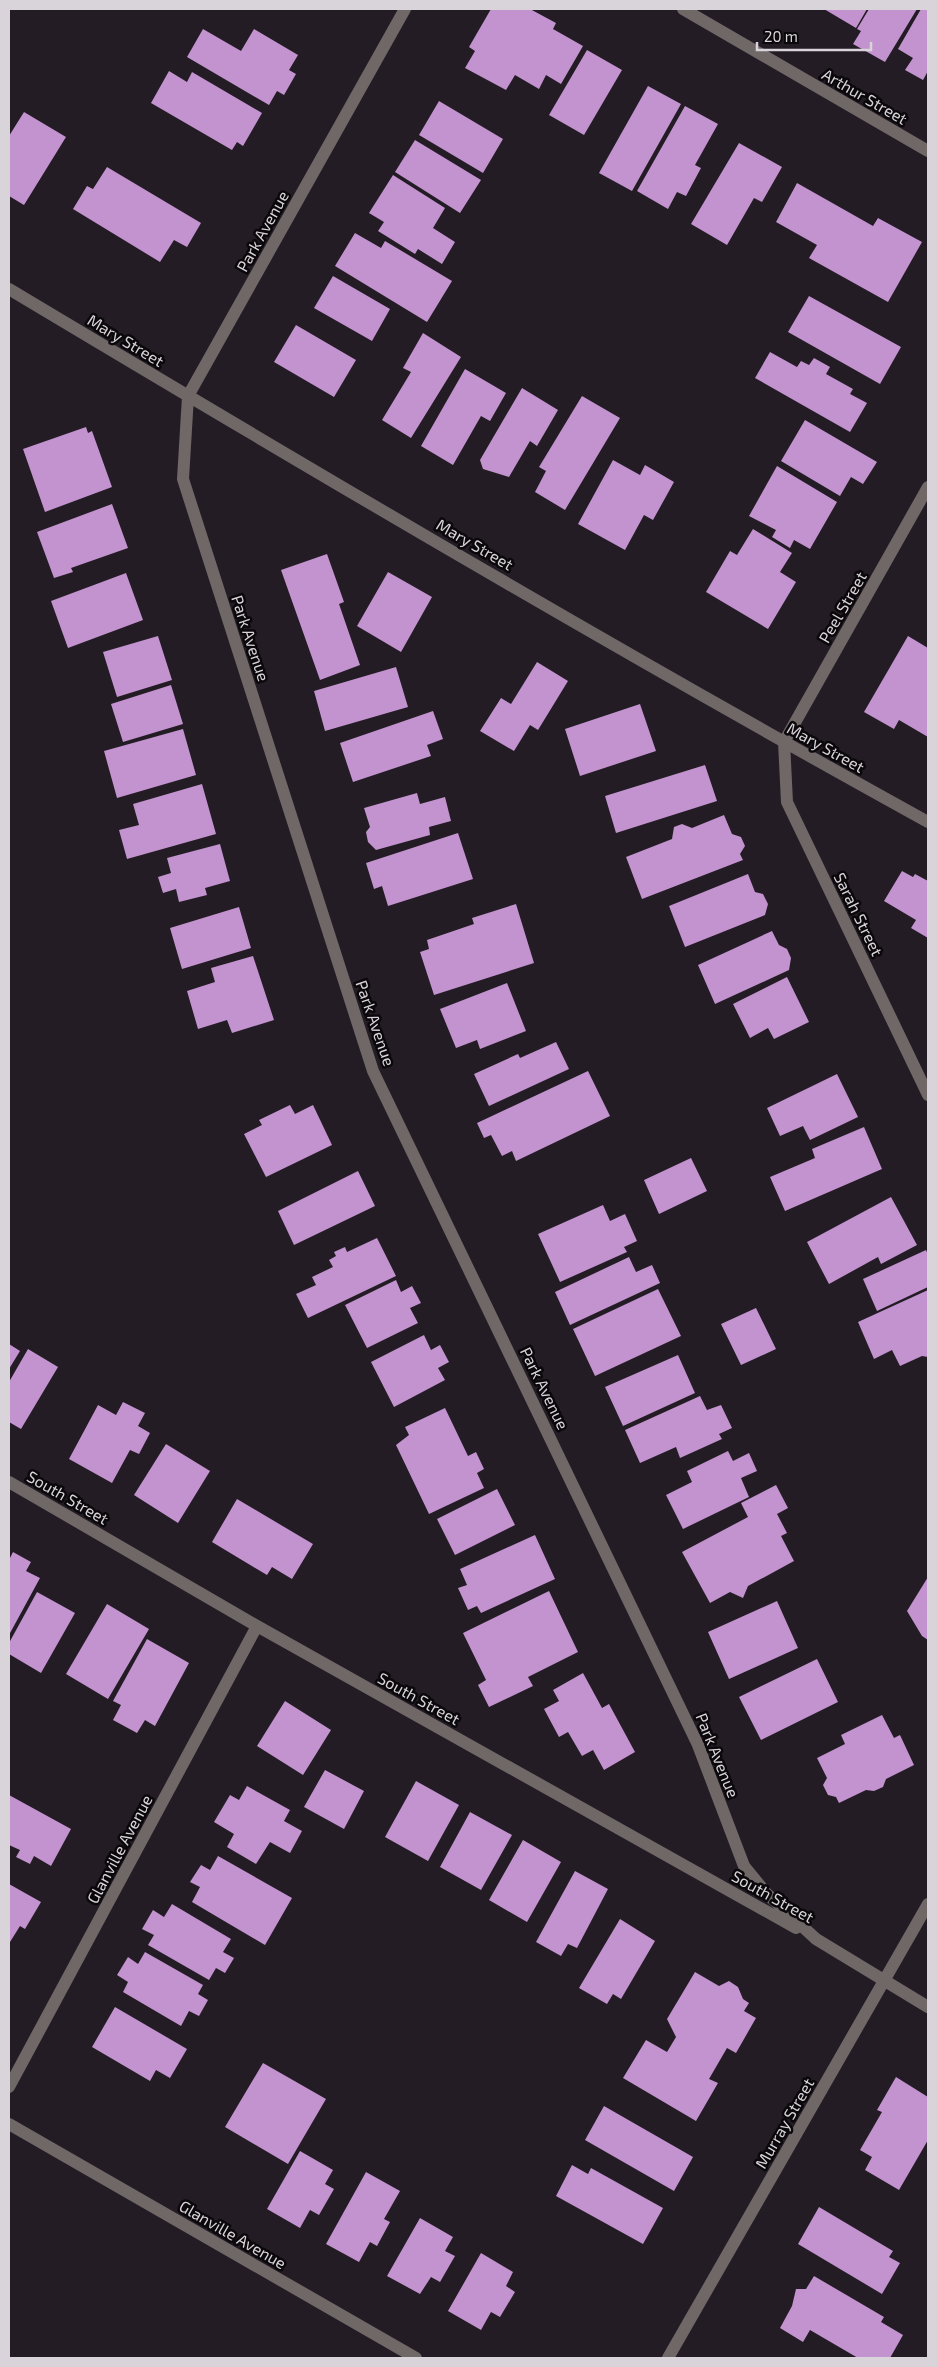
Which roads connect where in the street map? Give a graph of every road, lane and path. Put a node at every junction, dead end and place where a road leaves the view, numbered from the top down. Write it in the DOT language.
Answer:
graph roads {
  1 [pos="405,9"];
  2 [pos="682,9"];
  3 [pos="928,151"];
  4 [pos="9,289"];
  5 [pos="188,396"];
  6 [pos="928,487"];
  7 [pos="784,742"];
  8 [pos="928,822"];
  9 [pos="928,1095"];
  10 [pos="9,1482"];
  11 [pos="257,1626"];
  12 [pos="928,1904"];
  13 [pos="816,1939"];
  14 [pos="883,1982"];
  15 [pos="928,2007"];
  16 [pos="9,2087"];
  17 [pos="9,2124"];
  18 [pos="416,2358"];
  19 [pos="668,2358"];
  1 -- 5 [label="street, Park Avenue"];
  2 -- 3 [label="street, Arthur Street"];
  4 -- 5 [label="street, Mary Street"];
  5 -- 7 [label="street, Mary Street"];
  5 -- 13 [label="street, Park Avenue"];
  6 -- 7 [label="street, Peel Street"];
  7 -- 8 [label="street, Mary Street"];
  7 -- 9 [label="street, Sarah Street"];
  10 -- 11 [label="street, South Street"];
  11 -- 13 [label="street, South Street"];
  11 -- 16 [label="street, Glanville Avenue"];
  12 -- 14 [label="street, Murray Street"];
  13 -- 14 [label="street, Park Avenue"];
  14 -- 15 [label="street, Park Avenue"];
  14 -- 19 [label="street, Murray Street"];
  17 -- 18 [label="street, Glanville Avenue"];
}
